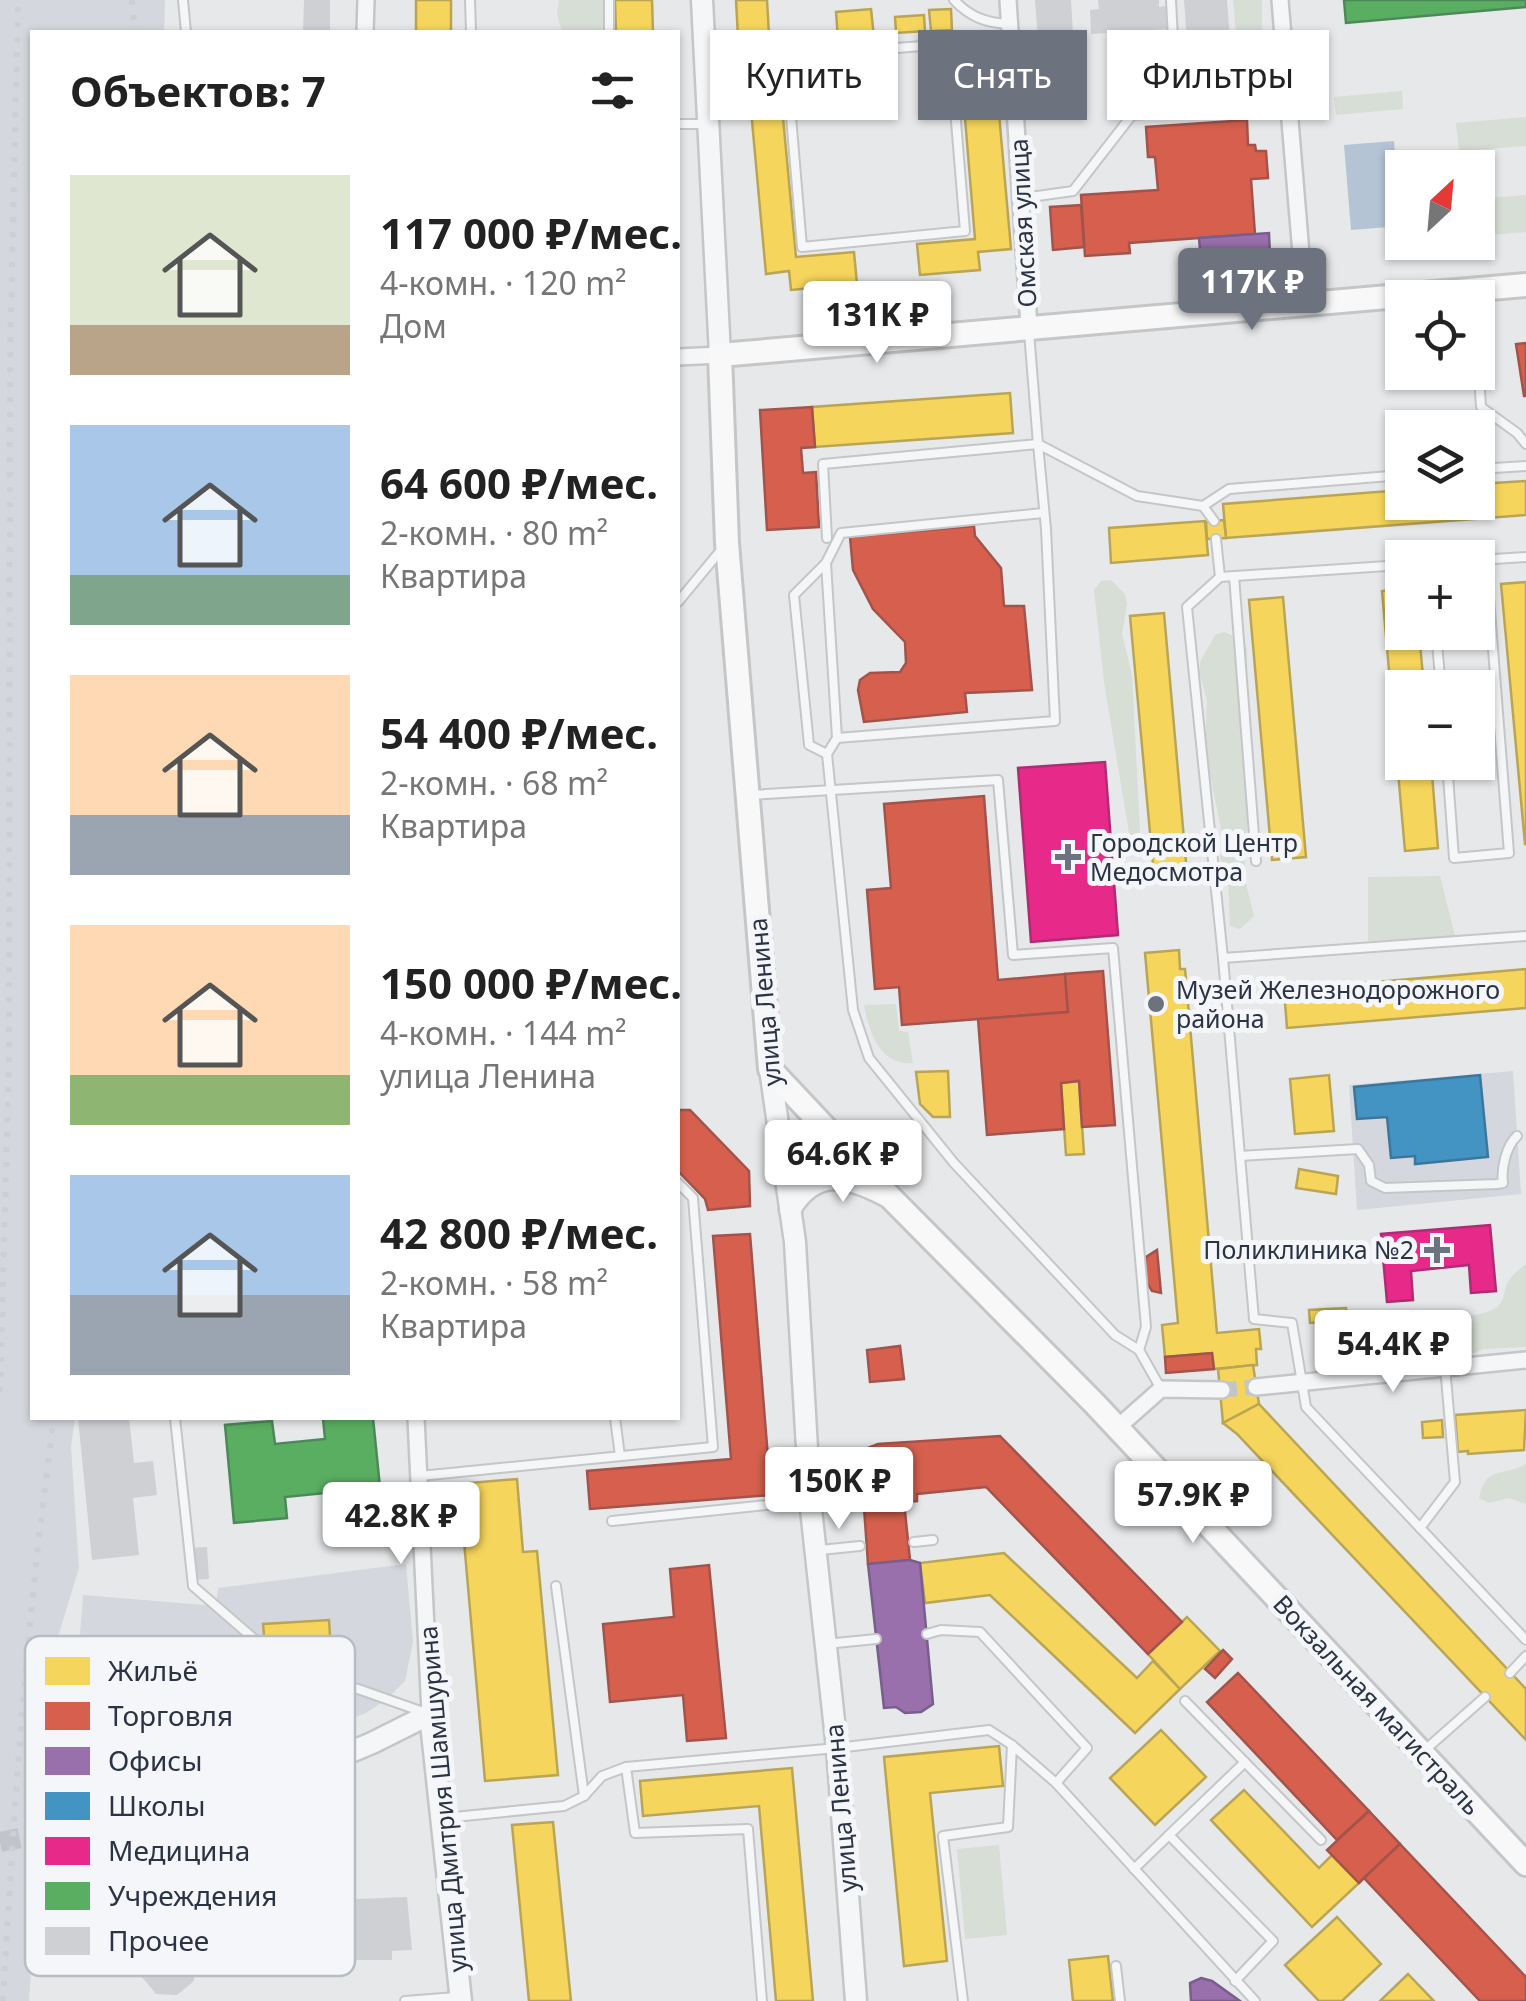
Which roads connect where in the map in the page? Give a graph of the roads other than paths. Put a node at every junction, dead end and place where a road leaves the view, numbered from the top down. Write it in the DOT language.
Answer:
graph roads {
  1 [pos="183,0"];
  2 [pos="366,0"];
  3 [pos="470,0"];
  4 [pos="609,0"];
  5 [pos="702,0"];
  6 [pos="954,0"];
  7 [pos="1008,0"];
  8 [pos="1170,0"];
  9 [pos="1280,0"];
  10 [pos="1010,24"];
  11 [pos="186,30"];
  12 [pos="365,30"];
  13 [pos="471,30"];
  14 [pos="610,30"];
  15 [pos="1010,30"];
  16 [pos="1172,30"];
  17 [pos="1282,30"];
  18 [pos="705,64"];
  19 [pos="710,64"];
  20 [pos="791,120"];
  21 [pos="956,120"];
  22 [pos="1017,120"];
  23 [pos="1128,120"];
  24 [pos="1289,120"];
  25 [pos="680,124"];
  26 [pos="708,124"];
  27 [pos="1023,198"];
  28 [pos="1526,285"];
  29 [pos="1495,290"];
  30 [pos="1385,298"];
  31 [pos="1305,302"];
  32 [pos="1029,326"];
  33 [pos="720,355"];
  34 [pos="680,358"];
  35 [pos="1481,390"];
  36 [pos="1038,444"];
  37 [pos="1526,444"];
  38 [pos="1526,466"];
  39 [pos="1495,469"];
  40 [pos="1385,477"];
  41 [pos="1203,506"];
  42 [pos="1043,513"];
  43 [pos="1214,521"];
  44 [pos="827,538"];
  45 [pos="1216,539"];
  46 [pos="727,543"];
  47 [pos="1526,557"];
  48 [pos="1495,559"];
  49 [pos="826,564"];
  50 [pos="1385,566"];
  51 [pos="1234,576"];
  52 [pos="1220,577"];
  53 [pos="680,600"];
  54 [pos="1495,706"];
  55 [pos="837,738"];
  56 [pos="827,754"];
  57 [pos="1448,780"];
  58 [pos="831,789"];
  59 [pos="747,795"];
  60 [pos="1256,862"];
  61 [pos="1526,936"];
  62 [pos="1223,958"];
  63 [pos="770,1069"];
  64 [pos="1517,1136"];
  65 [pos="1240,1156"];
  66 [pos="680,1184"];
  67 [pos="891,1198"];
  68 [pos="790,1210"];
  69 [pos="1139,1350"];
  70 [pos="1526,1360"];
  71 [pos="1445,1366"];
  72 [pos="1301,1383"];
  73 [pos="1256,1386"];
  74 [pos="1161,1388"];
  75 [pos="1222,1390"];
  76 [pos="175,1420"];
  77 [pos="416,1420"];
  78 [pos="615,1420"];
  79 [pos="1118,1428"];
  80 [pos="620,1456"];
  81 [pos="420,1476"];
  82 [pos="810,1500"];
  83 [pos="612,1521"];
  84 [pos="1420,1528"];
  85 [pos="934,1540"];
  86 [pos="914,1542"];
  87 [pos="860,1546"];
  88 [pos="815,1550"];
  89 [pos="556,1586"];
  90 [pos="928,1634"];
  91 [pos="251,1636"];
  92 [pos="876,1639"];
  93 [pos="1526,1640"];
  94 [pos="826,1644"];
  95 [pos="1526,1656"];
  96 [pos="1510,1673"];
  97 [pos="355,1688"];
  98 [pos="1485,1696"];
  99 [pos="1185,1701"];
  100 [pos="430,1714"];
  101 [pos="1012,1745"];
  102 [pos="837,1748"];
  103 [pos="355,1750"];
  104 [pos="1422,1753"];
  105 [pos="1245,1762"];
  106 [pos="626,1768"];
  107 [pos="1056,1783"];
  108 [pos="584,1796"];
  109 [pos="443,1818"];
  110 [pos="1168,1834"];
  111 [pos="1321,1840"];
  112 [pos="1526,1864"];
  113 [pos="1134,1869"];
  114 [pos="1116,1966"];
  115 [pos="1235,1980"];
  116 [pos="461,1998"];
  117 [pos="405,2001"];
  118 [pos="762,2001"];
  119 [pos="856,2001"];
  120 [pos="963,2001"];
  121 [pos="1120,2001"];
  122 [pos="1255,2001"];
  1 -- 11 [label="lane"];
  2 -- 12 [label="street"];
  3 -- 13 [label="lane"];
  4 -- 14 [label="lane"];
  5 -- 18 [label="street, улица Ленина"];
  6 -- 10 [label="lane"];
  7 -- 10 [label="street, Омская улица"];
  8 -- 16 [label="lane"];
  9 -- 17 [label="street"];
  10 -- 15 [label="street, Омская улица"];
  18 -- 19 [label="lane"];
  18 -- 26 [label="street, улица Ленина"];
  20 -- 21 [label="lane"];
  22 -- 27 [label="street, Омская улица"];
  23 -- 27 [label="lane"];
  24 -- 31 [label="street"];
  25 -- 26 [label="lane"];
  26 -- 33 [label="street, улица Ленина"];
  27 -- 32 [label="street, Омская улица"];
  28 -- 29 [label="main road"];
  30 -- 31 [label="main road"];
  31 -- 32 [label="main road"];
  32 -- 33 [label="main road"];
  32 -- 36 [label="lane"];
  33 -- 34 [label="street"];
  33 -- 46 [label="main road, улица Ленина"];
  35 -- 37 [label="lane"];
  36 -- 41 [label="lane"];
  36 -- 42 [label="lane"];
  36 -- 44 [label="lane"];
  38 -- 39 [label="lane"];
  40 -- 41 [label="lane"];
  41 -- 43 [label="lane"];
  42 -- 49 [label="lane"];
  42 -- 55 [label="lane"];
  45 -- 52 [label="lane"];
  46 -- 53 [label="lane"];
  46 -- 59 [label="main road, улица Ленина"];
  47 -- 48 [label="lane"];
  49 -- 55 [label="lane"];
  49 -- 56 [label="lane"];
  50 -- 51 [label="lane"];
  51 -- 52 [label="lane"];
  51 -- 60 [label="lane"];
  52 -- 62 [label="lane"];
  54 -- 57 [label="lane"];
  55 -- 56 [label="lane"];
  56 -- 58 [label="lane"];
  58 -- 59 [label="lane"];
  58 -- 69 [label="lane"];
  58 -- 69 [label="lane"];
  59 -- 63 [label="main road, улица Ленина"];
  61 -- 62 [label="lane"];
  62 -- 65 [label="lane"];
  63 -- 67 [label="main road, Вокзальная магистраль"];
  63 -- 68 [label="street, улица Ленина"];
  64 -- 65 [label="lane"];
  65 -- 72 [label="lane"];
  66 -- 80 [label="lane"];
  67 -- 68 [label="street"];
  67 -- 79 [label="main road, Вокзальная магистраль"];
  68 -- 82 [label="street, улица Ленина"];
  69 -- 74 [label="lane"];
  70 -- 71 [label="street"];
  71 -- 72 [label="street"];
  71 -- 84 [label="lane"];
  72 -- 73 [label="street"];
  72 -- 84 [label="lane"];
  74 -- 75 [label="street"];
  74 -- 79 [label="street"];
  76 -- 91 [label="lane"];
  77 -- 81 [label="street, улица Дмитрия Шамшурина"];
  78 -- 80 [label="lane"];
  79 -- 104 [label="main road, Вокзальная магистраль"];
  80 -- 81 [label="lane"];
  81 -- 100 [label="street, улица Дмитрия Шамшурина"];
  82 -- 83 [label="lane"];
  82 -- 88 [label="street, улица Ленина"];
  84 -- 93 [label="lane"];
  85 -- 86 [label="lane"];
  87 -- 88 [label="lane"];
  88 -- 94 [label="street, улица Ленина"];
  89 -- 108 [label="lane"];
  90 -- 107 [label="lane"];
  92 -- 94 [label="lane"];
  94 -- 102 [label="street, улица Ленина"];
  95 -- 96 [label="lane"];
  97 -- 100 [label="lane"];
  98 -- 104 [label="lane"];
  99 -- 105 [label="lane"];
  100 -- 103 [label="street"];
  100 -- 109 [label="street, улица Дмитрия Шамшурина"];
  101 -- 102 [label="lane"];
  101 -- 107 [label="lane"];
  101 -- 120 [label="lane"];
  102 -- 106 [label="lane"];
  102 -- 119 [label="street, улица Ленина"];
  104 -- 112 [label="main road, Вокзальная магистраль"];
  105 -- 110 [label="lane"];
  105 -- 111 [label="lane"];
  106 -- 108 [label="lane"];
  106 -- 118 [label="lane"];
  107 -- 113 [label="lane"];
  108 -- 109 [label="lane"];
  109 -- 116 [label="street, улица Дмитрия Шамшурина"];
  110 -- 113 [label="lane"];
  110 -- 115 [label="lane"];
  113 -- 115 [label="lane"];
  114 -- 121 [label="lane"];
  115 -- 122 [label="lane"];
  116 -- 117 [label="lane"];
}
